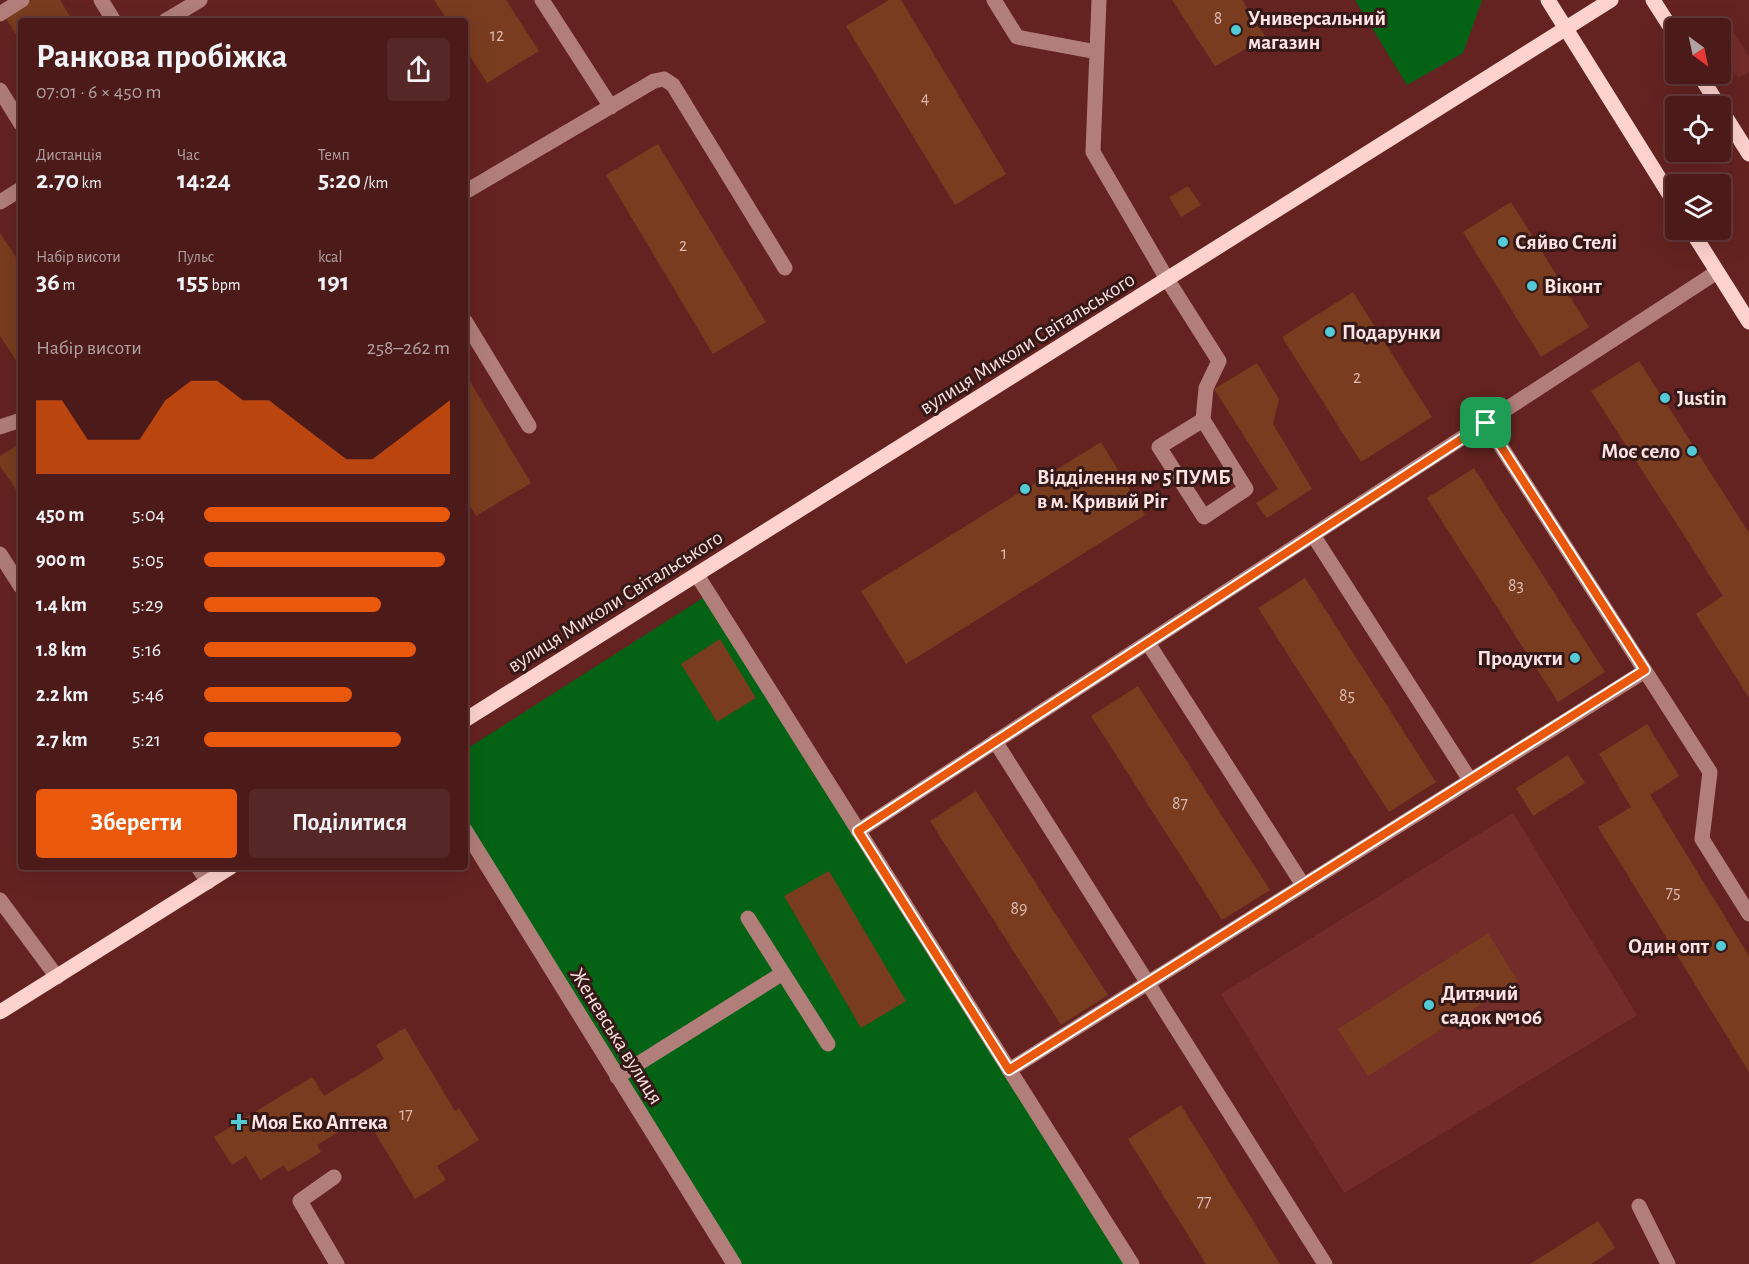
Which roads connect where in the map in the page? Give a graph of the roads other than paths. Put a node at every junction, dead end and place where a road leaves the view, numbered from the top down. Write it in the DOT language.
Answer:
graph roads {
  1 [pos="22,0"];
  2 [pos="102,0"];
  3 [pos="200,0"];
  4 [pos="542,0"];
  5 [pos="994,0"];
  6 [pos="1099,0"];
  7 [pos="1548,0"];
  8 [pos="1611,0"];
  9 [pos="1653,0"];
  10 [pos="0,14"];
  11 [pos="112,18"];
  12 [pos="170,18"];
  13 [pos="1665,19"];
  14 [pos="1566,29"];
  15 [pos="1096,52"];
  16 [pos="0,90"];
  17 [pos="611,107"];
  18 [pos="18,119"];
  19 [pos="1731,125"];
  20 [pos="1749,154"];
  21 [pos="1665,188"];
  22 [pos="468,190"];
  23 [pos="18,191"];
  24 [pos="0,202"];
  25 [pos="1697,240"];
  26 [pos="785,268"];
  27 [pos="1717,272"];
  28 [pos="1167,279"];
  29 [pos="1749,322"];
  30 [pos="468,326"];
  31 [pos="1203,420"];
  32 [pos="18,421"];
  33 [pos="1486,423"];
  34 [pos="530,426"];
  35 [pos="0,427"];
  36 [pos="1313,535"];
  37 [pos="0,554"];
  38 [pos="697,575"];
  39 [pos="18,582"];
  40 [pos="1148,643"];
  41 [pos="1645,670"];
  42 [pos="468,718"];
  43 [pos="995,741"];
  44 [pos="1470,780"];
  45 [pos="858,831"];
  46 [pos="468,835"];
  47 [pos="200,870"];
  48 [pos="226,870"];
  49 [pos="208,882"];
  50 [pos="1303,885"];
  51 [pos="0,900"];
  52 [pos="1749,914"];
  53 [pos="748,918"];
  54 [pos="783,973"];
  55 [pos="57,977"];
  56 [pos="1148,983"];
  57 [pos="0,1012"];
  58 [pos="828,1044"];
  59 [pos="1009,1070"];
  60 [pos="617,1077"];
  61 [pos="334,1177"];
  62 [pos="1639,1206"];
  63 [pos="337,1264"];
  64 [pos="734,1264"];
  65 [pos="1131,1264"];
  66 [pos="1325,1264"];
  67 [pos="1668,1264"];
  1 -- 10 [label="street"];
  2 -- 11 [label="street"];
  3 -- 12 [label="street"];
  4 -- 17 [label="street"];
  5 -- 15 [label="street"];
  6 -- 15 [label="street"];
  7 -- 14 [label="main road"];
  8 -- 14 [label="main road, вулиця Миколи Світальського"];
  9 -- 13 [label="main road"];
  14 -- 21 [label="main road"];
  14 -- 28 [label="main road, вулиця Миколи Світальського"];
  15 -- 28 [label="street"];
  16 -- 18 [label="street"];
  17 -- 22 [label="street"];
  17 -- 26 [label="street"];
  19 -- 20 [label="main road"];
  23 -- 24 [label="street"];
  25 -- 27 [label="main road"];
  27 -- 29 [label="main road"];
  27 -- 33 [label="street"];
  28 -- 31 [label="street"];
  28 -- 38 [label="main road, вулиця Миколи Світальського"];
  30 -- 34 [label="street"];
  31 -- 31 [label="street"];
  32 -- 35 [label="street"];
  33 -- 36 [label="street"];
  33 -- 41 [label="street"];
  36 -- 40 [label="street"];
  36 -- 44 [label="street"];
  37 -- 39 [label="street"];
  38 -- 42 [label="main road, вулиця Миколи Світальського"];
  38 -- 45 [label="street"];
  40 -- 43 [label="street"];
  40 -- 50 [label="street"];
  41 -- 44 [label="street"];
  41 -- 52 [label="street"];
  43 -- 45 [label="street"];
  43 -- 56 [label="street"];
  44 -- 50 [label="street"];
  45 -- 59 [label="street"];
  46 -- 60 [label="street, Женевська вулиця"];
  47 -- 49 [label="street"];
  48 -- 49 [label="main road"];
  49 -- 55 [label="main road"];
  50 -- 56 [label="street"];
  51 -- 55 [label="street"];
  53 -- 54 [label="street"];
  54 -- 58 [label="street"];
  54 -- 60 [label="street"];
  55 -- 57 [label="main road"];
  56 -- 59 [label="street"];
  56 -- 66 [label="street"];
  59 -- 65 [label="street"];
  60 -- 64 [label="street, Женевська вулиця"];
  61 -- 63 [label="street"];
  62 -- 67 [label="street"];
}
